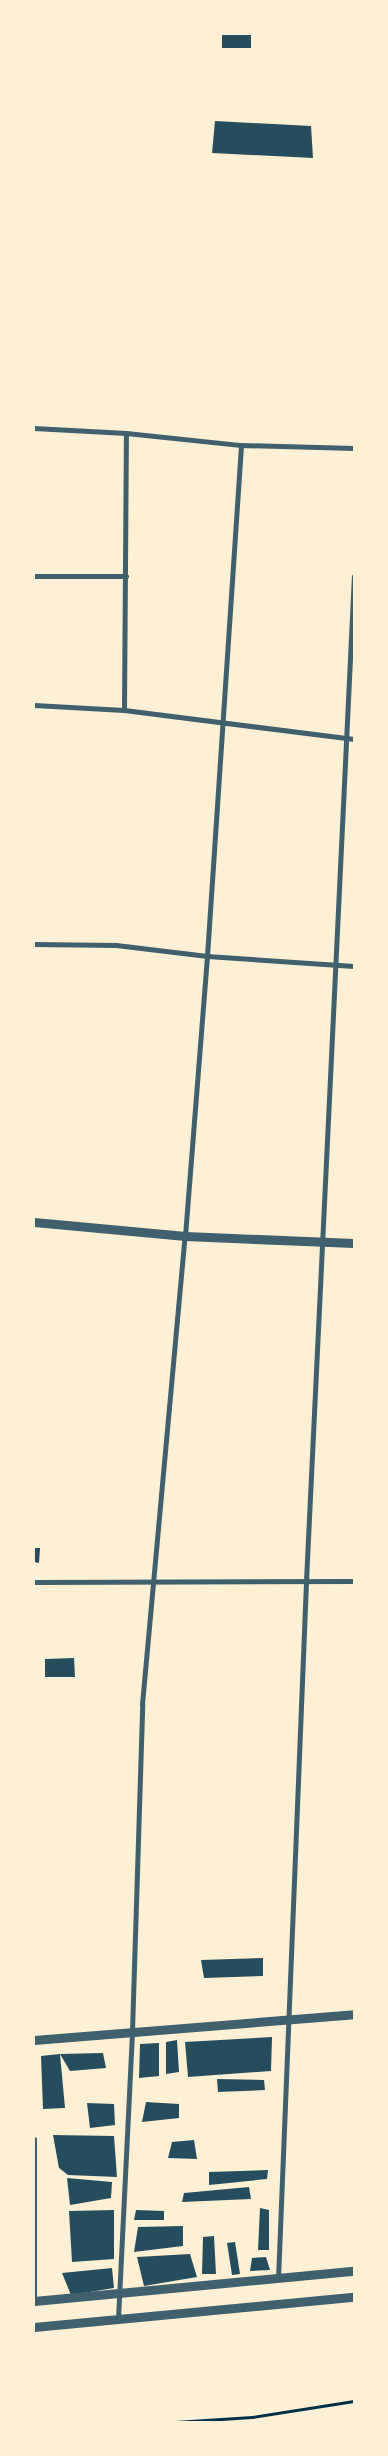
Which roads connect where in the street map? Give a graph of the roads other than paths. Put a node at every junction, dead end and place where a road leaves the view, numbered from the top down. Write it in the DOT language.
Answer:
graph roads {
  1 [pos="34,428"];
  2 [pos="126,433"];
  3 [pos="241,445"];
  4 [pos="354,448"];
  5 [pos="34,576"];
  6 [pos="126,576"];
  7 [pos="354,576"];
  8 [pos="34,706"];
  9 [pos="124,710"];
  10 [pos="223,721"];
  11 [pos="347,738"];
  12 [pos="354,739"];
  13 [pos="34,944"];
  14 [pos="208,956"];
  15 [pos="337,965"];
  16 [pos="354,966"];
  17 [pos="34,1222"];
  18 [pos="185,1236"];
  19 [pos="322,1242"];
  20 [pos="354,1244"];
  21 [pos="151,1581"];
  22 [pos="306,1581"];
  23 [pos="354,1581"];
  24 [pos="34,1582"];
  25 [pos="354,2014"];
  26 [pos="288,2020"];
  27 [pos="132,2031"];
  28 [pos="34,2040"];
  29 [pos="34,2139"];
  30 [pos="34,2154"];
  31 [pos="354,2271"];
  32 [pos="278,2279"];
  33 [pos="120,2291"];
  34 [pos="354,2297"];
  35 [pos="34,2301"];
  36 [pos="118,2319"];
  37 [pos="34,2327"];
  1 -- 2 [label="street"];
  2 -- 3 [label="street"];
  2 -- 6 [label="street"];
  3 -- 4 [label="street"];
  3 -- 10 [label="street"];
  5 -- 6 [label="street"];
  6 -- 9 [label="street"];
  7 -- 11 [label="street"];
  8 -- 9 [label="street"];
  9 -- 10 [label="street"];
  10 -- 11 [label="street"];
  10 -- 14 [label="street"];
  11 -- 12 [label="street"];
  11 -- 15 [label="street"];
  13 -- 14 [label="street"];
  14 -- 15 [label="street"];
  14 -- 18 [label="street"];
  15 -- 16 [label="street"];
  15 -- 19 [label="street"];
  17 -- 18 [label="street"];
  18 -- 19 [label="street"];
  18 -- 21 [label="street"];
  19 -- 20 [label="street"];
  19 -- 22 [label="street"];
  21 -- 22 [label="street"];
  21 -- 24 [label="street"];
  21 -- 27 [label="street"];
  22 -- 23 [label="street"];
  22 -- 26 [label="street"];
  25 -- 26 [label="street"];
  26 -- 27 [label="street"];
  26 -- 32 [label="street"];
  27 -- 28 [label="street"];
  27 -- 33 [label="street"];
  29 -- 30 [label="street"];
  30 -- 35 [label="street"];
  31 -- 32 [label="street"];
  32 -- 33 [label="street"];
  33 -- 35 [label="street"];
  33 -- 36 [label="street"];
  34 -- 36 [label="street"];
  36 -- 37 [label="street"];
}
